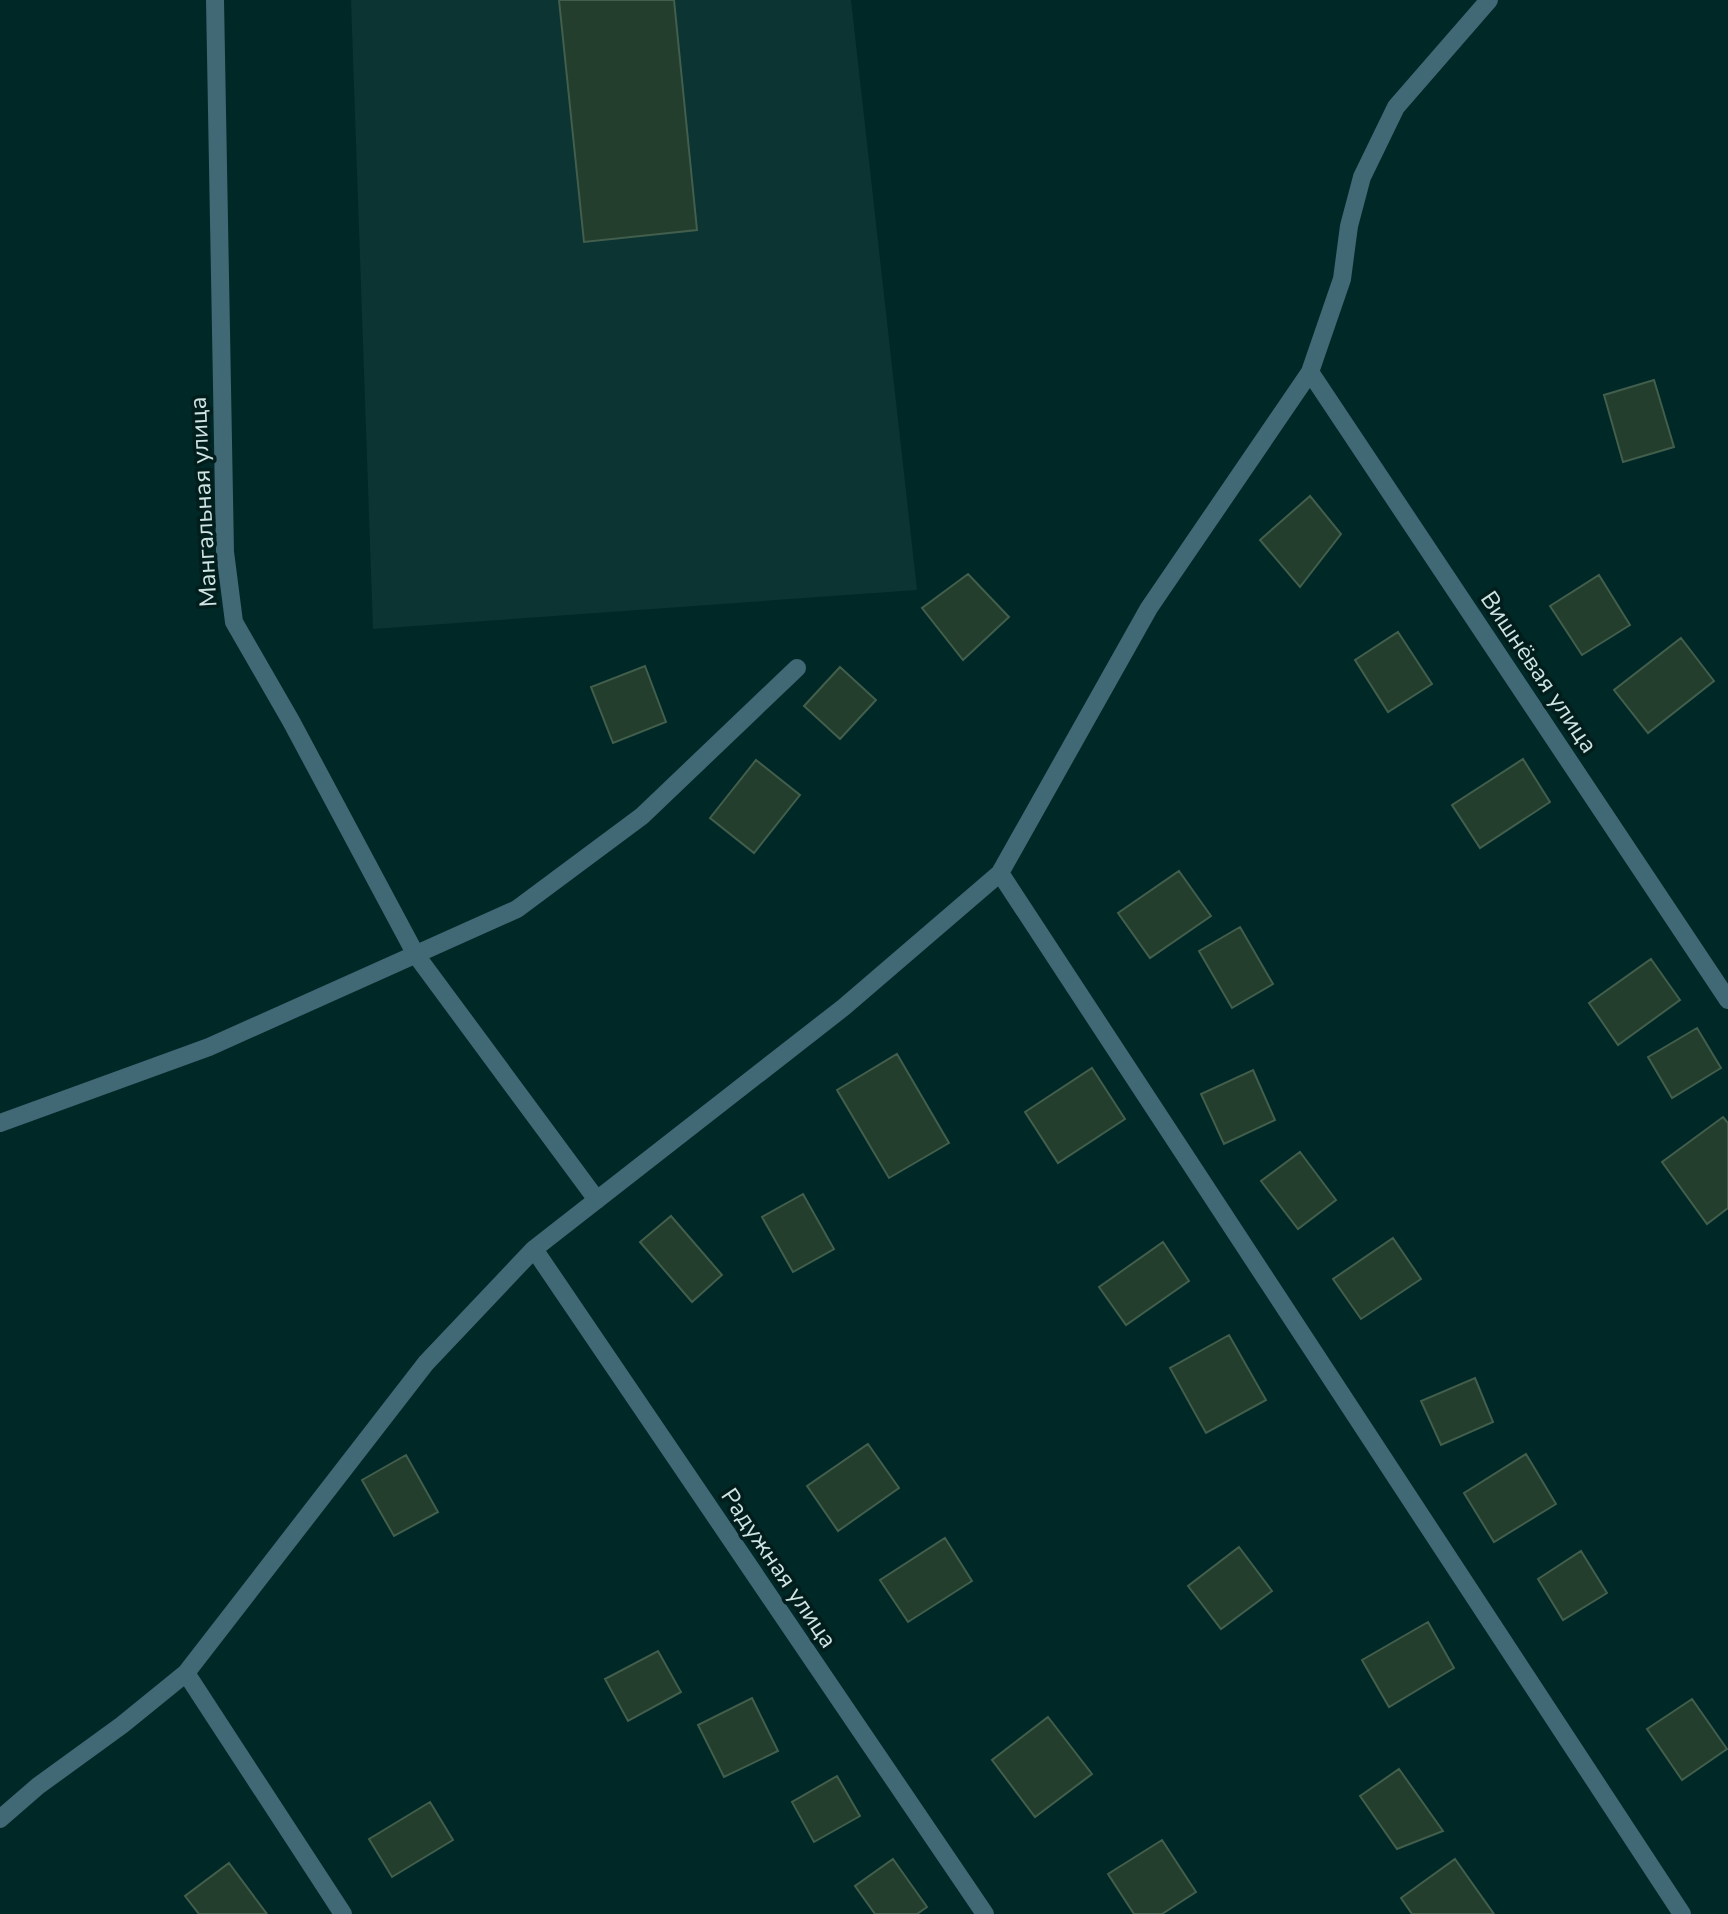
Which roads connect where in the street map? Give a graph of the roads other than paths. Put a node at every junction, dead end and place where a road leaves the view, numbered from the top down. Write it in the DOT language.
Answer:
graph roads {
  1 [pos="215,0"];
  2 [pos="1489,0"];
  3 [pos="1310,372"];
  4 [pos="797,668"];
  5 [pos="1000,873"];
  6 [pos="416,955"];
  7 [pos="1728,1000"];
  8 [pos="0,1124"];
  9 [pos="597,1200"];
  10 [pos="534,1249"];
  11 [pos="186,1673"];
  12 [pos="0,1819"];
  13 [pos="343,1914"];
  14 [pos="985,1914"];
  15 [pos="1682,1914"];
  1 -- 6 [label="street, Мангальная улица"];
  2 -- 3 [label="street"];
  3 -- 5 [label="street"];
  3 -- 7 [label="street, Вишнёвая улица"];
  4 -- 6 [label="street"];
  5 -- 9 [label="street"];
  5 -- 15 [label="street"];
  6 -- 8 [label="street"];
  6 -- 9 [label="street, Мангальная улица"];
  9 -- 10 [label="street"];
  10 -- 11 [label="street"];
  10 -- 14 [label="street, Радужная улица"];
  11 -- 12 [label="street"];
  11 -- 13 [label="street"];
}
